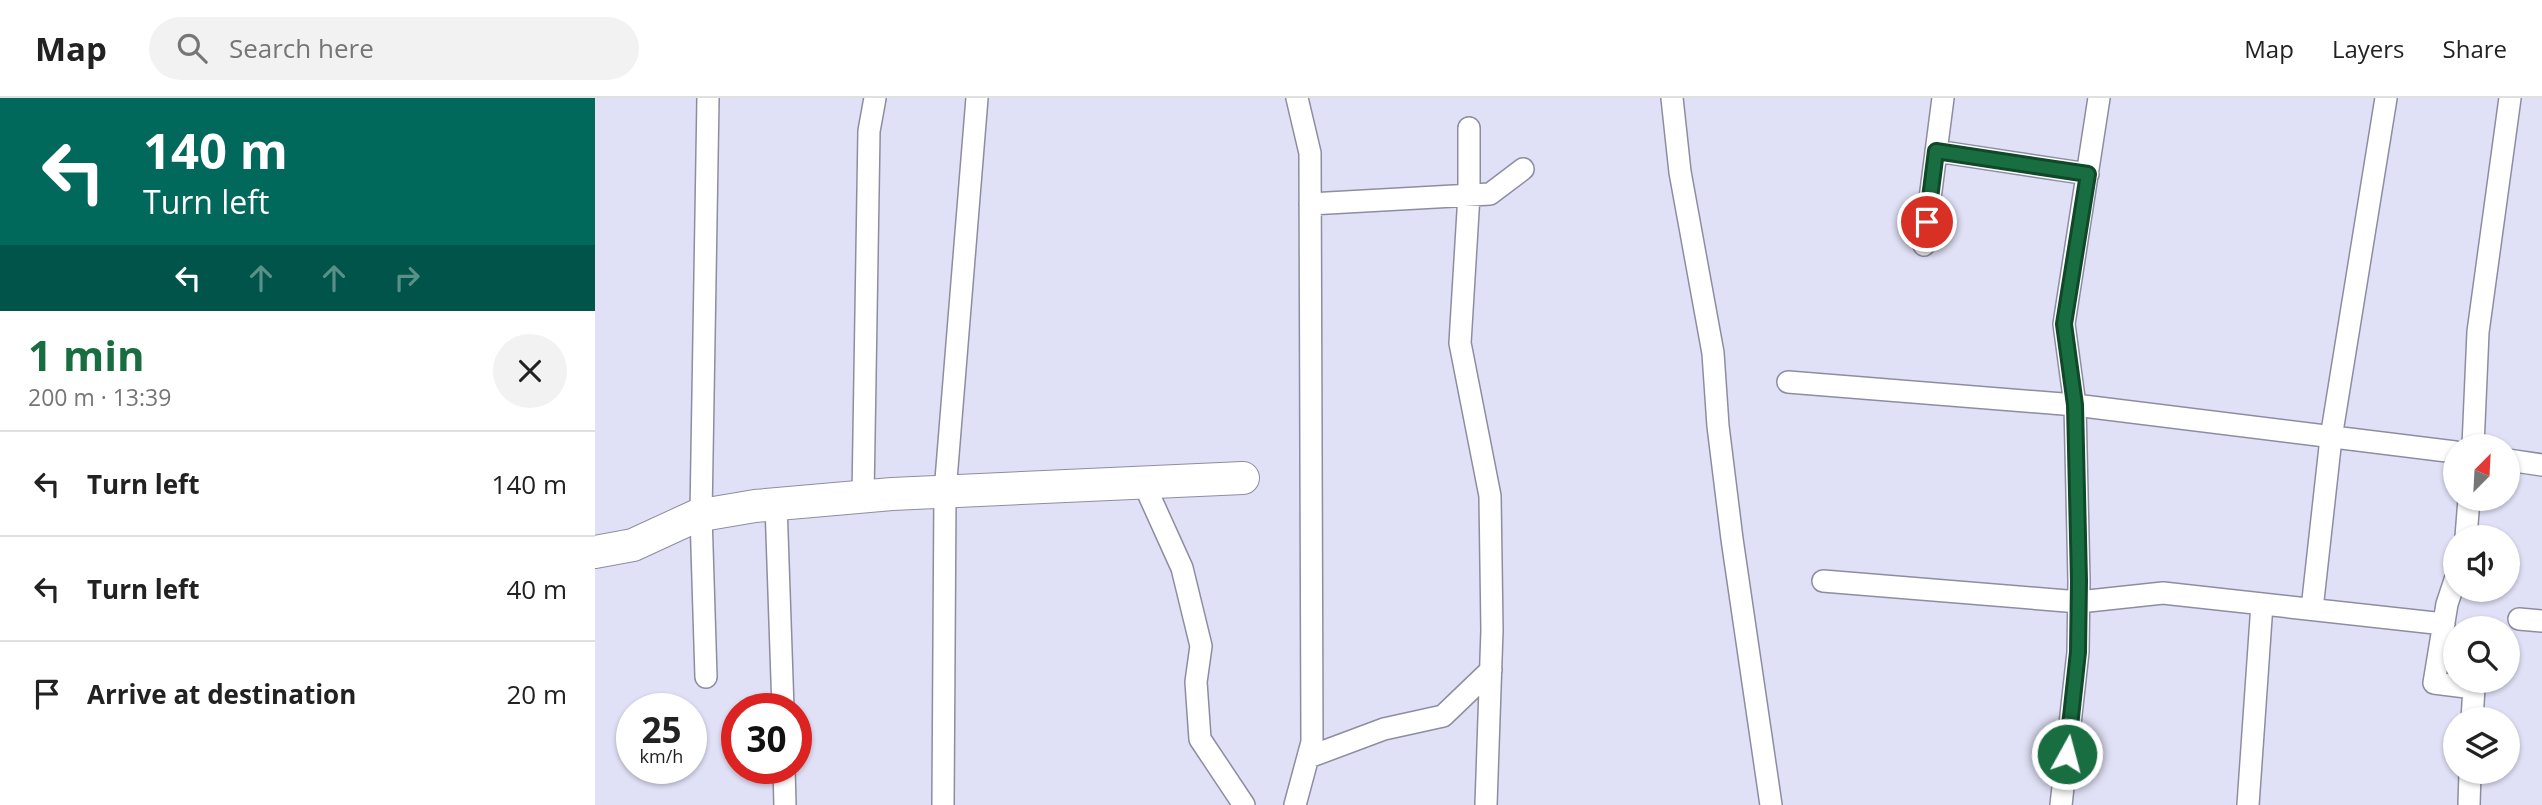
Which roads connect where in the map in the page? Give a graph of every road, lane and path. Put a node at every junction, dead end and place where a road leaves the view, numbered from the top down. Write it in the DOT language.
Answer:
graph roads {
  1 [pos="708,98"];
  2 [pos="875,98"];
  3 [pos="977,98"];
  4 [pos="1297,98"];
  5 [pos="1672,98"];
  6 [pos="1943,98"];
  7 [pos="2099,98"];
  8 [pos="2386,98"];
  9 [pos="2510,98"];
  10 [pos="1469,128"];
  11 [pos="1936,151"];
  12 [pos="1523,169"];
  13 [pos="2088,174"];
  14 [pos="1469,194"];
  15 [pos="1310,204"];
  16 [pos="1924,245"];
  17 [pos="1788,382"];
  18 [pos="2075,405"];
  19 [pos="2474,434"];
  20 [pos="2331,438"];
  21 [pos="2443,451"];
  22 [pos="2520,462"];
  23 [pos="2542,465"];
  24 [pos="1243,478"];
  25 [pos="1144,484"];
  26 [pos="945,492"];
  27 [pos="863,497"];
  28 [pos="776,504"];
  29 [pos="701,515"];
  30 [pos="595,552"];
  31 [pos="1823,581"];
  32 [pos="2079,603"];
  33 [pos="2262,604"];
  34 [pos="2312,609"];
  35 [pos="2520,619"];
  36 [pos="2542,621"];
  37 [pos="2443,624"];
  38 [pos="2443,630"];
  39 [pos="1491,670"];
  40 [pos="706,677"];
  41 [pos="2443,684"];
  42 [pos="782,693"];
  43 [pos="1309,757"];
  44 [pos="784,784"];
  45 [pos="2470,784"];
  46 [pos="785,805"];
  47 [pos="943,805"];
  48 [pos="1244,805"];
  49 [pos="1295,805"];
  50 [pos="1486,805"];
  51 [pos="1771,805"];
  52 [pos="2061,805"];
  53 [pos="2248,805"];
  54 [pos="2469,805"];
  1 -- 29 [label="street"];
  2 -- 27 [label="street"];
  3 -- 26 [label="street"];
  4 -- 15 [label="street"];
  5 -- 51 [label="street"];
  6 -- 11 [label="street"];
  7 -- 13 [label="street"];
  8 -- 20 [label="street"];
  9 -- 19 [label="street"];
  10 -- 14 [label="street"];
  11 -- 13 [label="street"];
  11 -- 16 [label="street"];
  12 -- 14 [label="street"];
  13 -- 18 [label="street"];
  14 -- 15 [label="street"];
  14 -- 39 [label="street"];
  15 -- 43 [label="street"];
  17 -- 18 [label="street"];
  18 -- 20 [label="street"];
  18 -- 32 [label="street"];
  20 -- 21 [label="street"];
  20 -- 34 [label="street"];
  22 -- 23 [label="street"];
  24 -- 25 [label="street"];
  25 -- 26 [label="street"];
  25 -- 48 [label="street"];
  26 -- 27 [label="street"];
  26 -- 47 [label="street"];
  27 -- 28 [label="street"];
  28 -- 29 [label="street"];
  28 -- 42 [label="street"];
  29 -- 30 [label="street"];
  29 -- 40 [label="street"];
  31 -- 32 [label="street"];
  32 -- 33 [label="street"];
  32 -- 52 [label="street"];
  33 -- 34 [label="street"];
  33 -- 53 [label="street"];
  34 -- 37 [label="street"];
  35 -- 36 [label="street"];
  38 -- 41 [label="street"];
  39 -- 43 [label="street"];
  39 -- 50 [label="street"];
  43 -- 49 [label="street"];
  44 -- 46 [label="street"];
  45 -- 54 [label="street"];
}
